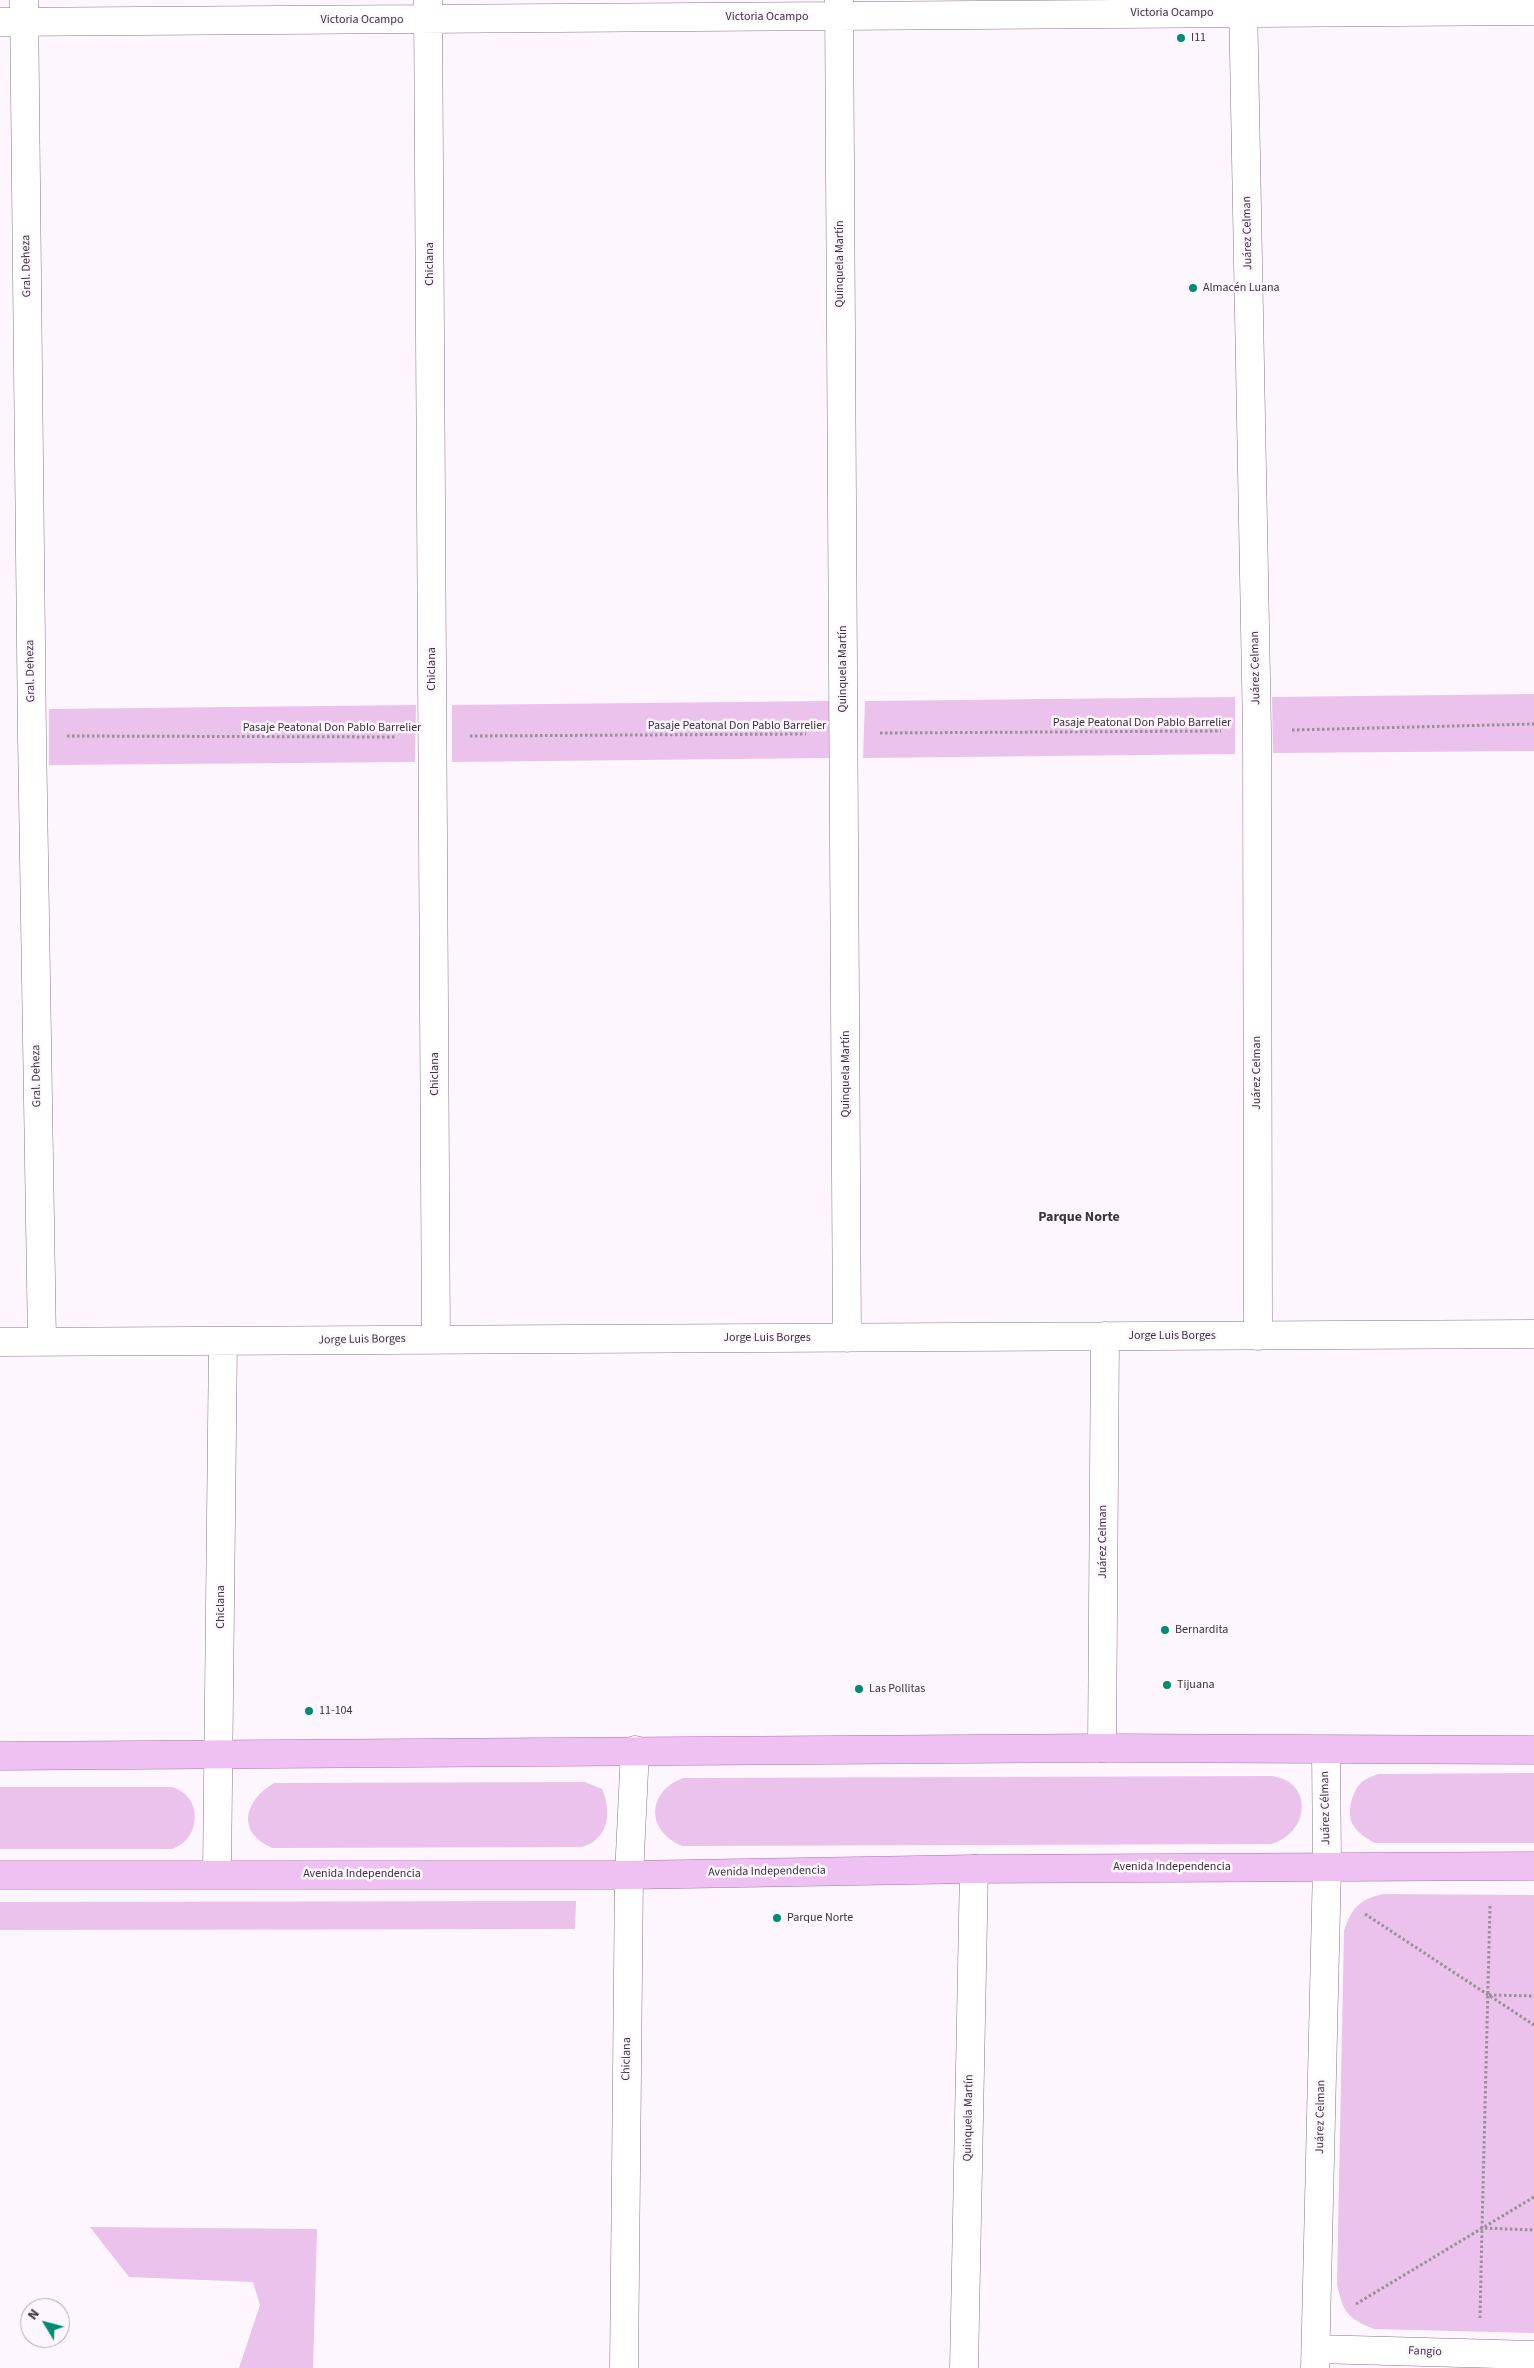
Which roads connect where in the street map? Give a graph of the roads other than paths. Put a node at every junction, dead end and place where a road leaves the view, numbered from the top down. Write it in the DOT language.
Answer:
graph roads {
  1 [pos="1244,6"];
  2 [pos="839,8"];
  3 [pos="428,10"];
  4 [pos="1534,11"];
  5 [pos="16,15"];
  6 [pos="1534,1334"];
  7 [pos="1105,1336"];
  8 [pos="1258,1336"];
  9 [pos="847,1338"];
  10 [pos="436,1339"];
  11 [pos="223,1341"];
  12 [pos="0,1342"];
  13 [pos="42,1342"];
  14 [pos="1102,1748"];
  15 [pos="635,1750"];
  16 [pos="1326,1750"];
  17 [pos="1534,1750"];
  18 [pos="220,1754"];
  19 [pos="0,1756"];
  20 [pos="1327,1866"];
  21 [pos="1534,1866"];
  22 [pos="974,1869"];
  23 [pos="217,1873"];
  24 [pos="629,1874"];
  25 [pos="0,1875"];
  26 [pos="1534,2355"];
  27 [pos="1315,2358"];
  28 [pos="624,2368"];
  29 [pos="964,2368"];
  1 -- 2 [label="street, Victoria Ocampo"];
  1 -- 4 [label="street, Victoria Ocampo"];
  1 -- 8 [label="street, Juárez Celman"];
  2 -- 3 [label="street, Victoria Ocampo"];
  2 -- 9 [label="street, Quinquela Martín"];
  3 -- 5 [label="street, Victoria Ocampo"];
  3 -- 10 [label="street, Chiclana"];
  5 -- 13 [label="street, Gral. Deheza"];
  6 -- 8 [label="street, Jorge Luis Borges"];
  7 -- 8 [label="street, Jorge Luis Borges"];
  7 -- 9 [label="street, Jorge Luis Borges"];
  7 -- 14 [label="street, Juárez Celman"];
  9 -- 10 [label="street, Jorge Luis Borges"];
  10 -- 11 [label="street, Jorge Luis Borges"];
  11 -- 13 [label="street, Jorge Luis Borges"];
  11 -- 18 [label="street, Chiclana"];
  12 -- 13 [label="street, Jorge Luis Borges"];
  14 -- 15 [label="main road"];
  14 -- 16 [label="main road"];
  15 -- 18 [label="main road"];
  15 -- 24 [label="street, Chiclana"];
  16 -- 17 [label="main road"];
  16 -- 20 [label="street, Juárez Célman"];
  18 -- 19 [label="main road"];
  18 -- 23 [label="street, Chiclana"];
  20 -- 21 [label="main road, Avenida Independencia"];
  20 -- 22 [label="main road, Avenida Independencia"];
  20 -- 27 [label="street, Juárez Celman"];
  22 -- 24 [label="main road, Avenida Independencia"];
  22 -- 29 [label="street, Quinquela Martín"];
  23 -- 24 [label="main road, Avenida Independencia"];
  23 -- 25 [label="main road, Avenida Independencia"];
  24 -- 28 [label="street, Chiclana"];
  26 -- 27 [label="street, Fangio"];
}
